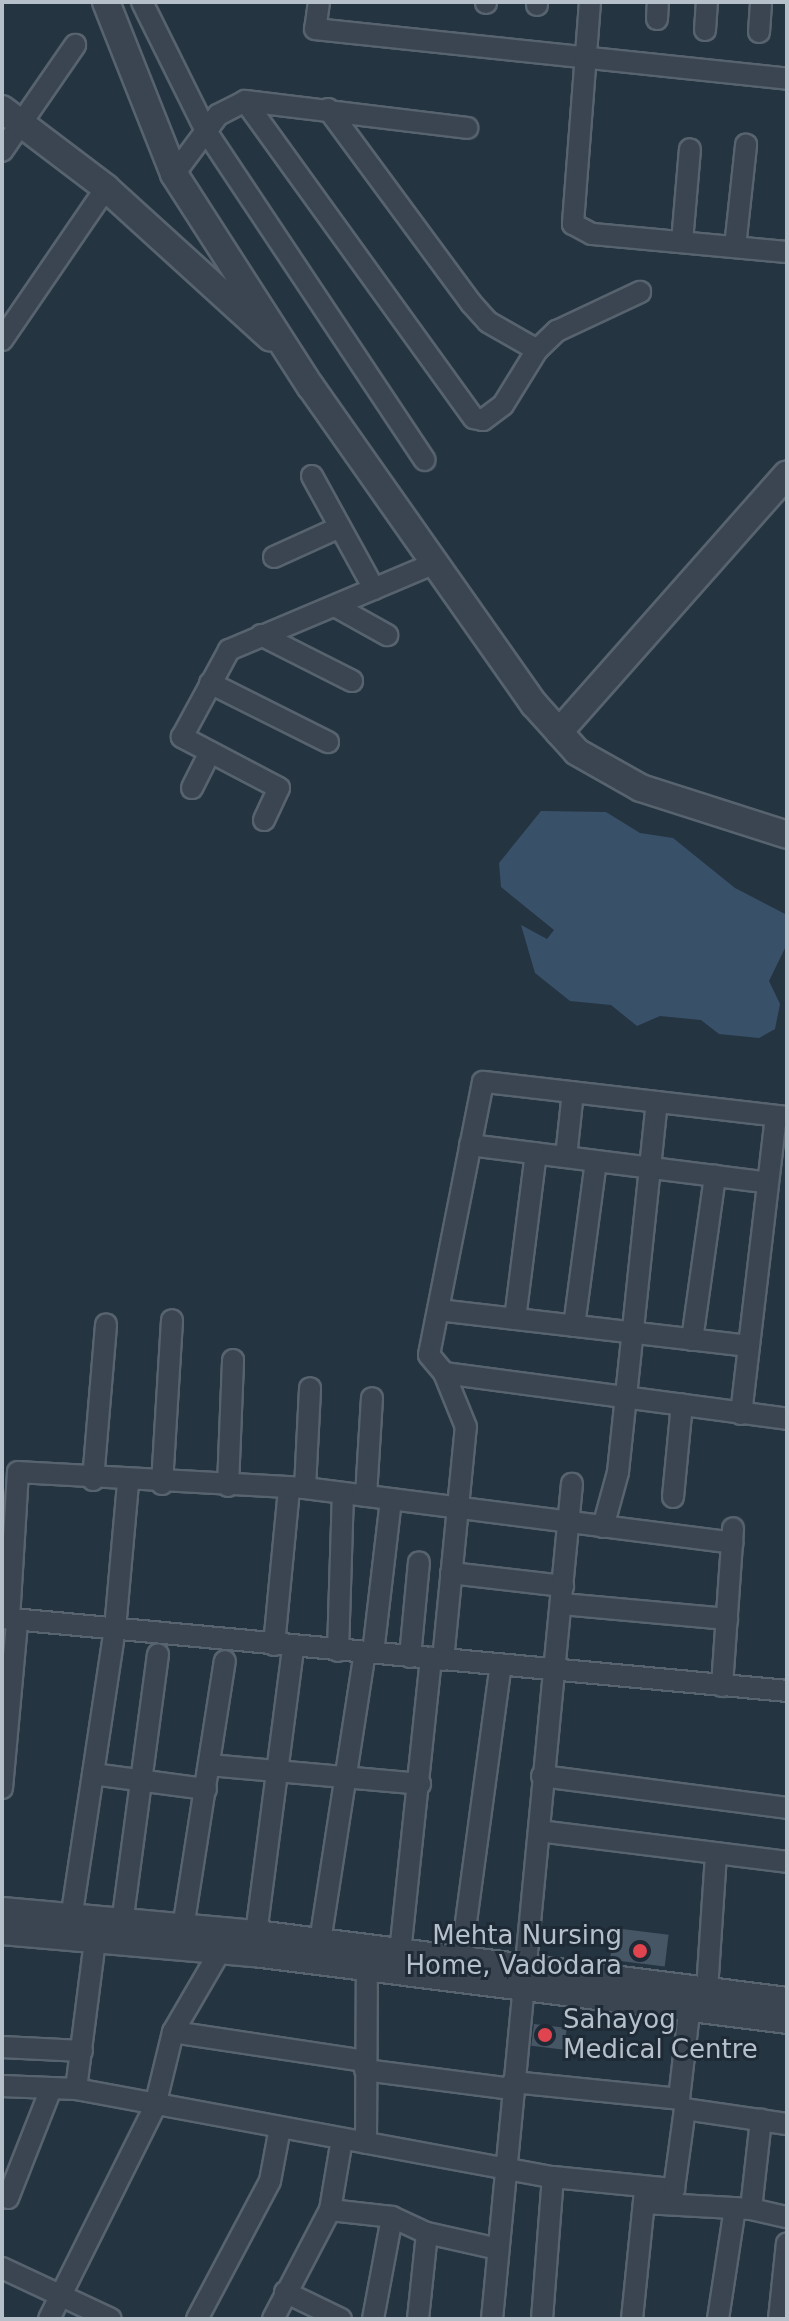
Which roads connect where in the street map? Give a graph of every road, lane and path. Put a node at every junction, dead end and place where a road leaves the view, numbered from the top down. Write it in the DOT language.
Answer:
graph roads {
  1 [pos="106,2"];
  2 [pos="142,2"];
  3 [pos="319,2"];
  4 [pos="590,2"];
  5 [pos="707,2"];
  6 [pos="761,2"];
  7 [pos="705,30"];
  8 [pos="759,32"];
  9 [pos="75,45"];
  10 [pos="582,57"];
  11 [pos="787,79"];
  12 [pos="245,101"];
  13 [pos="328,109"];
  14 [pos="12,116"];
  15 [pos="467,128"];
  16 [pos="206,131"];
  17 [pos="746,145"];
  18 [pos="690,149"];
  19 [pos="2,151"];
  20 [pos="174,174"];
  21 [pos="106,188"];
  22 [pos="682,242"];
  23 [pos="787,245"];
  24 [pos="735,247"];
  25 [pos="787,252"];
  26 [pos="640,292"];
  27 [pos="2,340"];
  28 [pos="537,350"];
  29 [pos="297,360"];
  30 [pos="425,460"];
  31 [pos="787,474"];
  32 [pos="312,476"];
  33 [pos="340,527"];
  34 [pos="274,557"];
  35 [pos="435,563"];
  36 [pos="374,589"];
  37 [pos="335,606"];
  38 [pos="261,635"];
  39 [pos="387,635"];
  40 [pos="352,681"];
  41 [pos="210,683"];
  42 [pos="559,732"];
  43 [pos="328,742"];
  44 [pos="210,752"];
  45 [pos="192,788"];
  46 [pos="264,820"];
  47 [pos="787,835"];
  48 [pos="573,1092"];
  49 [pos="657,1102"];
  50 [pos="781,1116"];
  51 [pos="470,1145"];
  52 [pos="536,1153"];
  53 [pos="566,1157"];
  54 [pos="596,1161"];
  55 [pos="653,1169"];
  56 [pos="715,1176"];
  57 [pos="764,1182"];
  58 [pos="438,1310"];
  59 [pos="515,1319"];
  60 [pos="172,1320"];
  61 [pos="106,1325"];
  62 [pos="574,1326"];
  63 [pos="634,1334"];
  64 [pos="692,1340"];
  65 [pos="749,1346"];
  66 [pos="233,1360"];
  67 [pos="444,1373"];
  68 [pos="310,1388"];
  69 [pos="372,1398"];
  70 [pos="626,1398"];
  71 [pos="682,1404"];
  72 [pos="741,1414"];
  73 [pos="787,1419"];
  74 [pos="93,1480"];
  75 [pos="128,1482"];
  76 [pos="162,1484"];
  77 [pos="572,1484"];
  78 [pos="228,1486"];
  79 [pos="297,1488"];
  80 [pos="343,1493"];
  81 [pos="366,1496"];
  82 [pos="673,1497"];
  83 [pos="391,1499"];
  84 [pos="458,1507"];
  85 [pos="570,1522"];
  86 [pos="603,1527"];
  87 [pos="419,1562"];
  88 [pos="451,1573"];
  89 [pos="562,1595"];
  90 [pos="727,1619"];
  91 [pos="9,1620"];
  92 [pos="115,1629"];
  93 [pos="283,1647"];
  94 [pos="338,1651"];
  95 [pos="369,1652"];
  96 [pos="158,1654"];
  97 [pos="410,1657"];
  98 [pos="437,1659"];
  99 [pos="225,1661"];
  100 [pos="501,1665"];
  101 [pos="554,1671"];
  102 [pos="722,1686"];
  103 [pos="787,1691"];
  104 [pos="209,1765"];
  105 [pos="279,1772"];
  106 [pos="93,1774"];
  107 [pos="542,1776"];
  108 [pos="343,1778"];
  109 [pos="141,1781"];
  110 [pos="420,1784"];
  111 [pos="2,1788"];
  112 [pos="206,1789"];
  113 [pos="787,1808"];
  114 [pos="539,1831"];
  115 [pos="716,1853"];
  116 [pos="787,1862"];
  117 [pos="2,1911"];
  118 [pos="71,1919"];
  119 [pos="183,1928"];
  120 [pos="105,1929"];
  121 [pos="2,1931"];
  122 [pos="236,1939"];
  123 [pos="320,1942"];
  124 [pos="400,1953"];
  125 [pos="367,1959"];
  126 [pos="461,1959"];
  127 [pos="524,1977"];
  128 [pos="696,1995"];
  129 [pos="787,2001"];
  130 [pos="787,2020"];
  131 [pos="173,2032"];
  132 [pos="2,2047"];
  133 [pos="82,2051"];
  134 [pos="365,2065"];
  135 [pos="512,2085"];
  136 [pos="3,2088"];
  137 [pos="51,2089"];
  138 [pos="76,2089"];
  139 [pos="155,2106"];
  140 [pos="761,2120"];
  141 [pos="787,2124"];
  142 [pos="280,2128"];
  143 [pos="342,2139"];
  144 [pos="366,2143"];
  145 [pos="503,2167"];
  146 [pos="553,2177"];
  147 [pos="644,2193"];
  148 [pos="8,2198"];
  149 [pos="743,2208"];
  150 [pos="330,2210"];
  151 [pos="392,2217"];
  152 [pos="787,2217"];
  153 [pos="427,2233"];
  154 [pos="498,2249"];
  155 [pos="786,2249"];
  156 [pos="2,2268"];
  157 [pos="285,2292"];
  158 [pos="60,2295"];
  159 [pos="49,2319"];
  160 [pos="111,2319"];
  161 [pos="197,2319"];
  162 [pos="273,2319"];
  163 [pos="341,2319"];
  164 [pos="373,2319"];
  165 [pos="418,2319"];
  166 [pos="492,2319"];
  167 [pos="542,2319"];
  168 [pos="632,2319"];
  169 [pos="718,2319"];
  170 [pos="779,2319"];
  1 -- 20 [label="street"];
  2 -- 16 [label="street"];
  3 -- 10 [label="street"];
  4 -- 10 [label="street"];
  5 -- 7 [label="street"];
  6 -- 8 [label="street"];
  9 -- 14 [label="street"];
  10 -- 11 [label="street"];
  10 -- 22 [label="street"];
  12 -- 13 [label="street"];
  12 -- 16 [label="street"];
  12 -- 28 [label="street"];
  13 -- 15 [label="street"];
  13 -- 28 [label="street"];
  14 -- 19 [label="street"];
  14 -- 21 [label="street"];
  16 -- 20 [label="street"];
  16 -- 30 [label="street"];
  17 -- 24 [label="street"];
  18 -- 22 [label="street"];
  20 -- 29 [label="street"];
  21 -- 27 [label="street"];
  21 -- 29 [label="street"];
  22 -- 24 [label="street"];
  23 -- 25 [label="street"];
  24 -- 25 [label="street"];
  26 -- 28 [label="street"];
  29 -- 35 [label="street"];
  31 -- 42 [label="street"];
  32 -- 33 [label="street"];
  33 -- 34 [label="street"];
  33 -- 36 [label="street"];
  35 -- 36 [label="street"];
  35 -- 42 [label="street"];
  36 -- 37 [label="street"];
  37 -- 38 [label="street"];
  37 -- 39 [label="street"];
  38 -- 40 [label="street"];
  38 -- 41 [label="street"];
  41 -- 43 [label="street"];
  41 -- 44 [label="street"];
  42 -- 47 [label="street"];
  44 -- 45 [label="street"];
  44 -- 46 [label="street"];
  48 -- 49 [label="street"];
  48 -- 51 [label="street"];
  48 -- 53 [label="street"];
  49 -- 50 [label="street"];
  49 -- 55 [label="street"];
  50 -- 57 [label="street"];
  51 -- 52 [label="street"];
  51 -- 58 [label="street"];
  52 -- 53 [label="street"];
  52 -- 59 [label="street"];
  53 -- 54 [label="street"];
  54 -- 55 [label="street"];
  54 -- 62 [label="street"];
  55 -- 56 [label="street"];
  55 -- 63 [label="street"];
  56 -- 57 [label="street"];
  56 -- 64 [label="street"];
  57 -- 65 [label="street"];
  58 -- 59 [label="street"];
  58 -- 67 [label="street"];
  59 -- 62 [label="street"];
  60 -- 76 [label="street"];
  61 -- 74 [label="street"];
  62 -- 63 [label="street"];
  63 -- 64 [label="street"];
  63 -- 70 [label="street"];
  64 -- 65 [label="street"];
  65 -- 72 [label="street"];
  66 -- 78 [label="street"];
  67 -- 70 [label="street"];
  67 -- 84 [label="street"];
  68 -- 79 [label="street"];
  69 -- 81 [label="street"];
  70 -- 71 [label="street"];
  70 -- 86 [label="street"];
  71 -- 72 [label="street"];
  71 -- 82 [label="street"];
  72 -- 73 [label="street"];
  74 -- 75 [label="street"];
  74 -- 91 [label="street"];
  75 -- 76 [label="street"];
  75 -- 92 [label="street"];
  76 -- 78 [label="street"];
  77 -- 85 [label="street"];
  78 -- 79 [label="street"];
  79 -- 80 [label="street"];
  79 -- 93 [label="street"];
  80 -- 81 [label="street"];
  80 -- 94 [label="street"];
  81 -- 83 [label="street"];
  83 -- 84 [label="street"];
  83 -- 95 [label="street"];
  84 -- 85 [label="street"];
  84 -- 88 [label="street"];
  85 -- 86 [label="street"];
  85 -- 89 [label="street"];
  86 -- 90 [label="street"];
  87 -- 97 [label="street"];
  88 -- 89 [label="street"];
  88 -- 98 [label="street"];
  89 -- 90 [label="street"];
  89 -- 101 [label="street"];
  90 -- 102 [label="street"];
  91 -- 92 [label="street"];
  91 -- 111 [label="street"];
  92 -- 93 [label="street"];
  92 -- 106 [label="street"];
  93 -- 94 [label="street"];
  93 -- 105 [label="street"];
  94 -- 95 [label="street"];
  95 -- 97 [label="street"];
  95 -- 108 [label="street"];
  96 -- 109 [label="street"];
  97 -- 98 [label="street"];
  98 -- 100 [label="street"];
  98 -- 110 [label="street"];
  99 -- 104 [label="street"];
  100 -- 101 [label="street"];
  100 -- 126 [label="street"];
  101 -- 102 [label="street"];
  101 -- 107 [label="street"];
  102 -- 103 [label="street"];
  104 -- 105 [label="street"];
  104 -- 112 [label="street"];
  105 -- 108 [label="street"];
  105 -- 122 [label="street"];
  106 -- 109 [label="street"];
  106 -- 118 [label="street"];
  107 -- 113 [label="street"];
  107 -- 114 [label="street"];
  108 -- 110 [label="street"];
  108 -- 123 [label="street"];
  109 -- 112 [label="street"];
  109 -- 120 [label="street"];
  110 -- 124 [label="street"];
  112 -- 119 [label="street"];
  114 -- 115 [label="street"];
  114 -- 127 [label="street"];
  115 -- 116 [label="street"];
  115 -- 128 [label="street"];
  117 -- 118 [label="street"];
  118 -- 120 [label="street"];
  119 -- 120 [label="street"];
  119 -- 122 [label="street"];
  120 -- 121 [label="street"];
  120 -- 122 [label="street"];
  120 -- 133 [label="street"];
  122 -- 123 [label="street"];
  122 -- 125 [label="street"];
  122 -- 131 [label="street"];
  123 -- 125 [label="street"];
  124 -- 125 [label="street"];
  124 -- 126 [label="street"];
  125 -- 127 [label="street"];
  125 -- 134 [label="street"];
  126 -- 127 [label="street"];
  127 -- 128 [label="street"];
  127 -- 135 [label="street"];
  128 -- 129 [label="street"];
  128 -- 130 [label="street"];
  128 -- 135 [label="street"];
  131 -- 134 [label="street"];
  131 -- 139 [label="street"];
  132 -- 133 [label="street"];
  133 -- 138 [label="street"];
  134 -- 135 [label="street"];
  134 -- 144 [label="street"];
  135 -- 145 [label="street"];
  136 -- 137 [label="street"];
  137 -- 138 [label="street"];
  137 -- 148 [label="street"];
  138 -- 139 [label="street"];
  139 -- 142 [label="street"];
  139 -- 158 [label="street"];
  140 -- 141 [label="street"];
  140 -- 147 [label="street"];
  140 -- 149 [label="street"];
  142 -- 143 [label="street"];
  142 -- 161 [label="street"];
  143 -- 144 [label="street"];
  143 -- 150 [label="street"];
  144 -- 145 [label="street"];
  145 -- 146 [label="street"];
  145 -- 154 [label="street"];
  146 -- 147 [label="street"];
  146 -- 167 [label="street"];
  147 -- 149 [label="street"];
  147 -- 168 [label="street"];
  149 -- 152 [label="street"];
  149 -- 169 [label="street"];
  150 -- 151 [label="street"];
  150 -- 157 [label="street"];
  151 -- 153 [label="street"];
  151 -- 164 [label="street"];
  153 -- 154 [label="street"];
  153 -- 165 [label="street"];
  154 -- 166 [label="street"];
  155 -- 170 [label="street"];
  156 -- 158 [label="street"];
  157 -- 162 [label="street"];
  157 -- 163 [label="street"];
  158 -- 159 [label="street"];
  158 -- 160 [label="street"];
}
